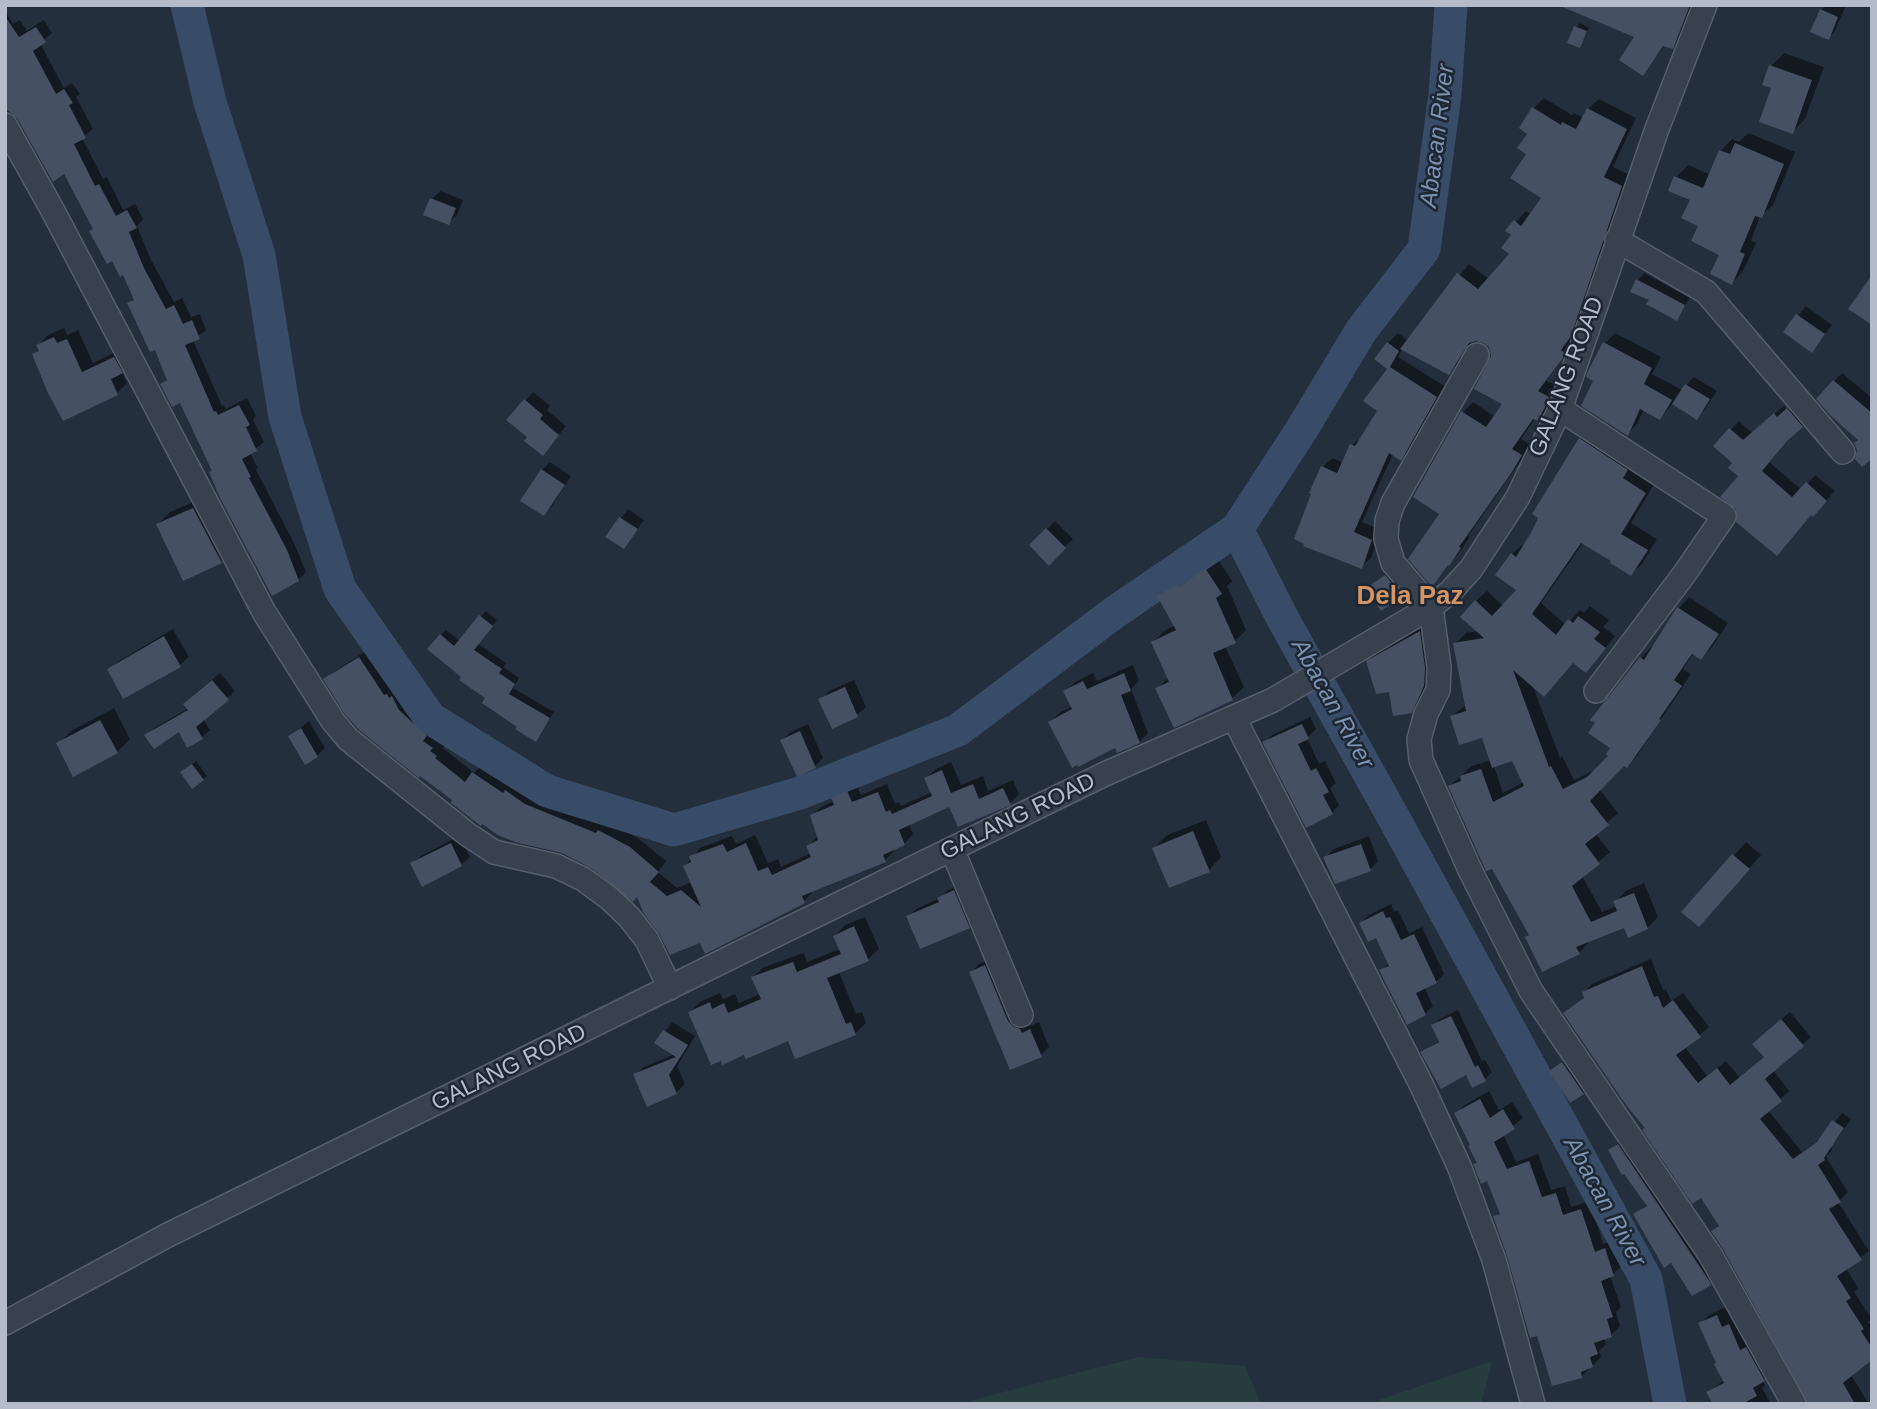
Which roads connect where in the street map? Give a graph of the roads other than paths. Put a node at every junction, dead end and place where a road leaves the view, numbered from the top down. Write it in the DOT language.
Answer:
graph roads {
  1 [pos="1705,5"];
  2 [pos="5,125"];
  3 [pos="1617,240"];
  4 [pos="1477,355"];
  5 [pos="1560,409"];
  6 [pos="1843,452"];
  7 [pos="1431,607"];
  8 [pos="1596,691"];
  9 [pos="1234,718"];
  10 [pos="952,849"];
  11 [pos="670,988"];
  12 [pos="1021,1016"];
  13 [pos="5,1323"];
  14 [pos="1533,1404"];
  15 [pos="1794,1404"];
  1 -- 3 [label="street, GALANG ROAD"];
  2 -- 11 [label="street"];
  3 -- 5 [label="street, GALANG ROAD"];
  3 -- 6 [label="street"];
  4 -- 7 [label="street"];
  5 -- 7 [label="street, GALANG ROAD"];
  5 -- 8 [label="street"];
  7 -- 9 [label="street, GALANG ROAD"];
  7 -- 15 [label="street"];
  9 -- 10 [label="street, GALANG ROAD"];
  9 -- 14 [label="street"];
  10 -- 11 [label="street, GALANG ROAD"];
  10 -- 12 [label="street"];
  11 -- 13 [label="street, GALANG ROAD"];
}
